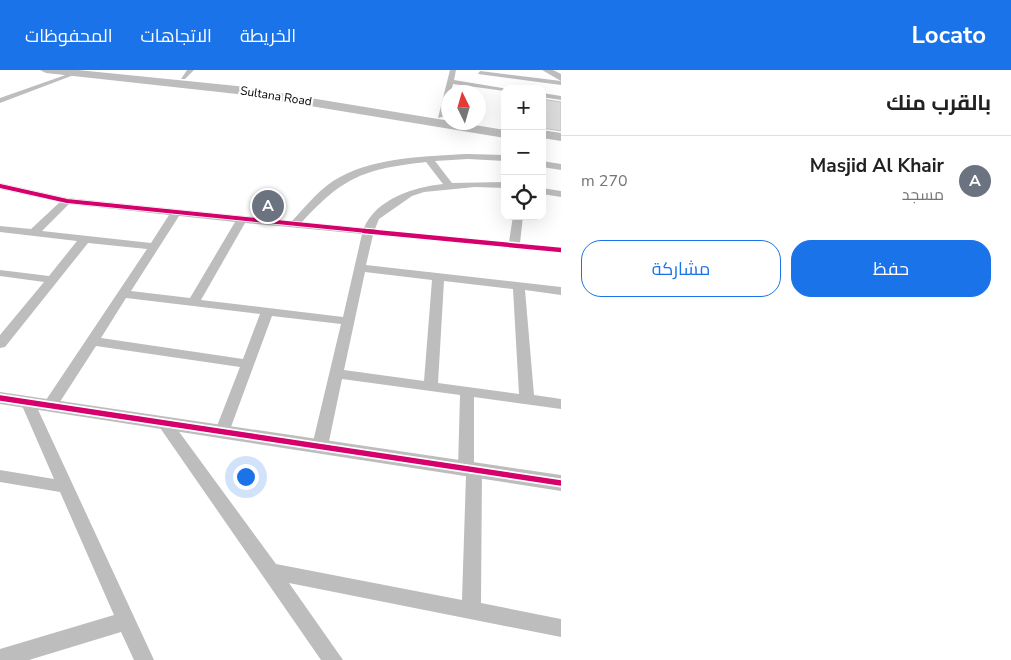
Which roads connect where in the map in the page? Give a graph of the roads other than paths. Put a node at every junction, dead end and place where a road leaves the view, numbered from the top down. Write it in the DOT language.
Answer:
graph roads {
  1 [pos="46,70"];
  2 [pos="103,70"];
  3 [pos="453,70"];
  4 [pos="546,70"];
  5 [pos="480,71"];
  6 [pos="76,73"];
  7 [pos="187,74"];
  8 [pos="561,78"];
  9 [pos="450,82"];
  10 [pos="561,83"];
  11 [pos="450,85"];
  12 [pos="461,85"];
  13 [pos="476,85"];
  14 [pos="486,89"];
  15 [pos="501,89"];
  16 [pos="546,96"];
  17 [pos="561,98"];
  18 [pos="0,102"];
  19 [pos="441,116"];
  20 [pos="486,123"];
  21 [pos="501,126"];
  22 [pos="501,133"];
  23 [pos="546,135"];
  24 [pos="561,137"];
  25 [pos="546,142"];
  26 [pos="561,144"];
  27 [pos="501,157"];
  28 [pos="429,160"];
  29 [pos="546,165"];
  30 [pos="561,167"];
  31 [pos="0,186"];
  32 [pos="448,186"];
  33 [pos="501,186"];
  34 [pos="546,192"];
  35 [pos="561,194"];
  36 [pos="67,200"];
  37 [pos="176,213"];
  38 [pos="241,220"];
  39 [pos="517,220"];
  40 [pos="294,225"];
  41 [pos="0,229"];
  42 [pos="368,232"];
  43 [pos="33,233"];
  44 [pos="85,239"];
  45 [pos="514,246"];
  46 [pos="154,247"];
  47 [pos="561,250"];
  48 [pos="360,268"];
  49 [pos="0,273"];
  50 [pos="438,277"];
  51 [pos="52,280"];
  52 [pos="519,286"];
  53 [pos="561,291"];
  54 [pos="123,294"];
  55 [pos="193,303"];
  56 [pos="267,312"];
  57 [pos="348,321"];
  58 [pos="6,329"];
  59 [pos="92,341"];
  60 [pos="0,344"];
  61 [pos="248,364"];
  62 [pos="336,374"];
  63 [pos="431,387"];
  64 [pos="467,392"];
  65 [pos="0,398"];
  66 [pos="527,400"];
  67 [pos="27,401"];
  68 [pos="51,404"];
  69 [pos="561,404"];
  70 [pos="164,422"];
  71 [pos="223,431"];
  72 [pos="320,446"];
  73 [pos="470,469"];
  74 [pos="0,476"];
  75 [pos="561,483"];
  76 [pos="66,487"];
  77 [pos="270,571"];
  78 [pos="471,610"];
  79 [pos="126,621"];
  80 [pos="561,628"];
  81 [pos="0,660"];
  82 [pos="144,660"];
  83 [pos="333,660"];
  1 -- 6 [label="main road, Sultana Road"];
  2 -- 7 [label="main road, Sultana Road"];
  3 -- 9 [label="street"];
  4 -- 8 [label="street"];
  5 -- 10 [label="street"];
  5 -- 13 [label="street"];
  6 -- 18 [label="street"];
  6 -- 22 [label="main road, Sultana Road"];
  7 -- 19 [label="main road, Sultana Road"];
  9 -- 11 [label="street"];
  9 -- 12 [label="street"];
  14 -- 15 [label="street"];
  16 -- 17 [label="street"];
  20 -- 21 [label="main road"];
  23 -- 24 [label="main road"];
  25 -- 26 [label="main road"];
  27 -- 28 [label="street"];
  28 -- 32 [label="street"];
  28 -- 40 [label="street"];
  29 -- 30 [label="street"];
  31 -- 36 [label="street"];
  32 -- 33 [label="street"];
  32 -- 42 [label="street"];
  34 -- 35 [label="street"];
  36 -- 37 [label="street"];
  36 -- 43 [label="street"];
  37 -- 38 [label="street"];
  37 -- 46 [label="street"];
  38 -- 40 [label="street"];
  38 -- 55 [label="street"];
  39 -- 45 [label="street"];
  40 -- 42 [label="street"];
  41 -- 43 [label="street"];
  42 -- 45 [label="street"];
  42 -- 48 [label="street"];
  43 -- 44 [label="street"];
  44 -- 46 [label="street"];
  44 -- 51 [label="street"];
  45 -- 47 [label="street"];
  46 -- 54 [label="street"];
  48 -- 50 [label="street"];
  48 -- 57 [label="street"];
  49 -- 51 [label="street"];
  50 -- 52 [label="street"];
  50 -- 63 [label="street"];
  51 -- 58 [label="street"];
  52 -- 53 [label="street"];
  52 -- 66 [label="street"];
  54 -- 55 [label="street"];
  54 -- 59 [label="street"];
  55 -- 56 [label="street"];
  56 -- 57 [label="street"];
  56 -- 61 [label="street"];
  57 -- 62 [label="street"];
  58 -- 60 [label="street"];
  59 -- 61 [label="street"];
  59 -- 68 [label="street"];
  61 -- 71 [label="street"];
  62 -- 63 [label="street"];
  62 -- 72 [label="street"];
  63 -- 64 [label="street"];
  64 -- 66 [label="street"];
  64 -- 73 [label="street"];
  65 -- 67 [label="street"];
  66 -- 69 [label="street"];
  67 -- 68 [label="street"];
  67 -- 76 [label="street"];
  68 -- 70 [label="street"];
  70 -- 71 [label="street"];
  70 -- 77 [label="street"];
  71 -- 72 [label="street"];
  72 -- 73 [label="street"];
  73 -- 75 [label="street"];
  73 -- 78 [label="street"];
  74 -- 76 [label="street"];
  76 -- 79 [label="street"];
  77 -- 78 [label="street"];
  77 -- 83 [label="street"];
  78 -- 80 [label="street"];
  79 -- 81 [label="street"];
  79 -- 82 [label="street"];
}
